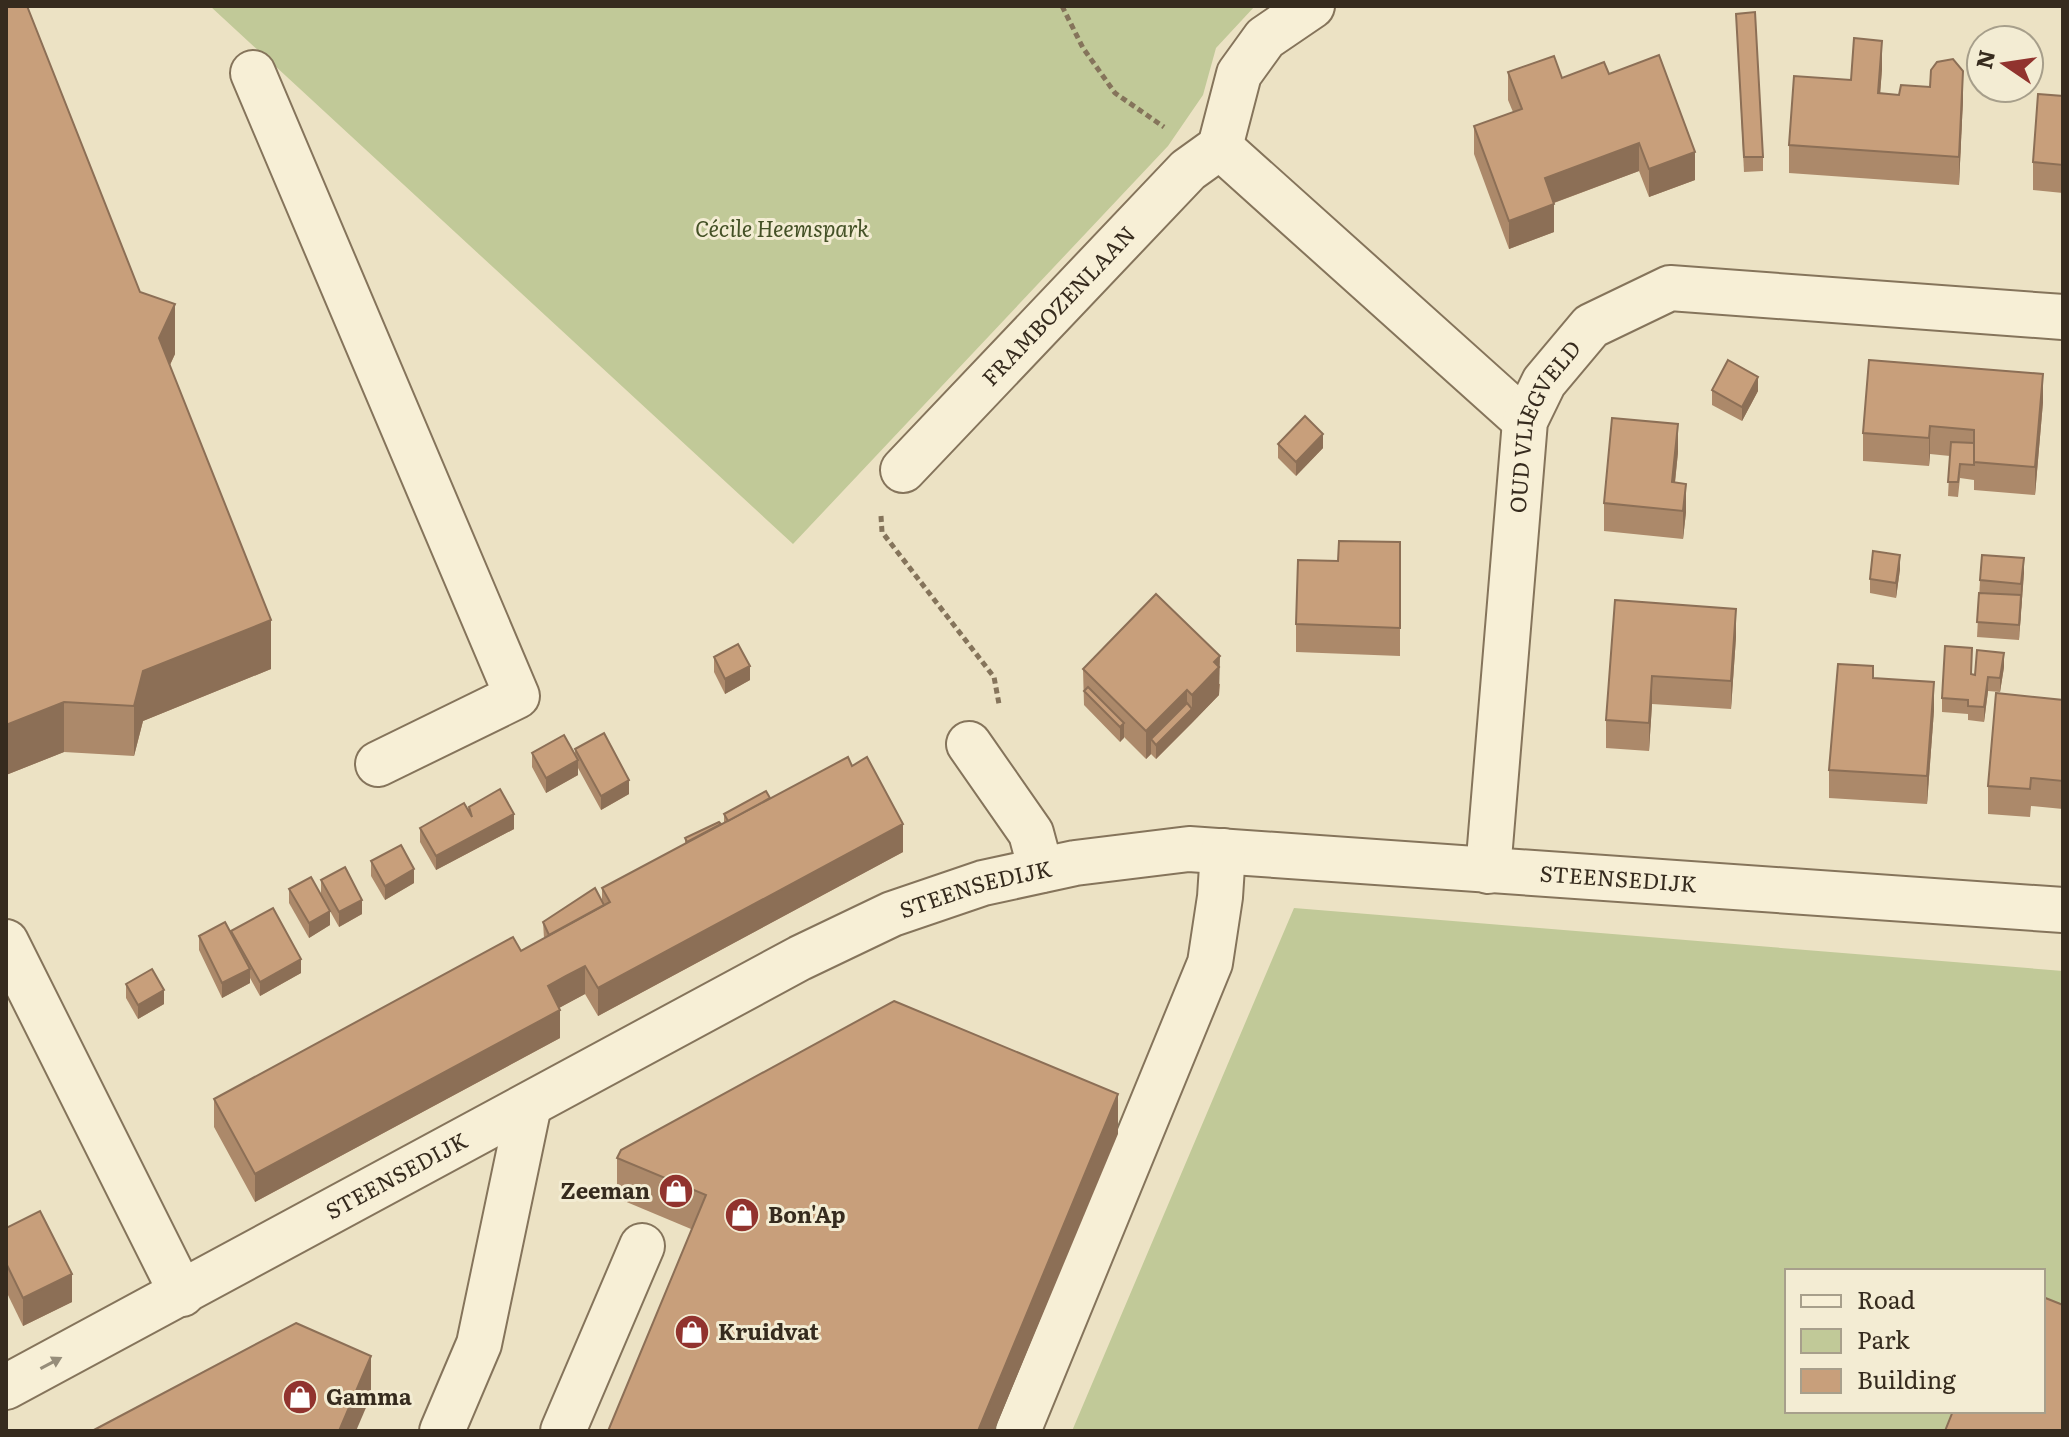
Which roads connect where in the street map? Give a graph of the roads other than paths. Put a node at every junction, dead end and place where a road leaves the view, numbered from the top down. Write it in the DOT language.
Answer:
graph roads {
  1 [pos="1312,6"];
  2 [pos="253,73"];
  3 [pos="1220,147"];
  4 [pos="2063,317"];
  5 [pos="1525,421"];
  6 [pos="903,470"];
  7 [pos="969,744"];
  8 [pos="378,764"];
  9 [pos="1223,851"];
  10 [pos="1041,870"];
  11 [pos="1488,871"];
  12 [pos="2063,910"];
  13 [pos="6,942"];
  14 [pos="529,1105"];
  15 [pos="642,1246"];
  16 [pos="182,1294"];
  17 [pos="6,1387"];
  18 [pos="442,1431"];
  19 [pos="563,1431"];
  20 [pos="1018,1431"];
  1 -- 3 [label="street"];
  2 -- 8 [label="street"];
  3 -- 5 [label="street"];
  3 -- 6 [label="street, FRAMBOZENLAAN"];
  4 -- 5 [label="street, OUD VLIEGVELD"];
  5 -- 11 [label="street, OUD VLIEGVELD"];
  7 -- 10 [label="street"];
  9 -- 10 [label="street, STEENSEDIJK"];
  9 -- 11 [label="street, STEENSEDIJK"];
  9 -- 20 [label="street"];
  10 -- 14 [label="street, STEENSEDIJK"];
  11 -- 12 [label="street, STEENSEDIJK"];
  13 -- 16 [label="street"];
  14 -- 16 [label="street, STEENSEDIJK"];
  14 -- 18 [label="street"];
  15 -- 19 [label="street"];
  17 -- 16 [label="street, STEENSEDIJK, one-way"];
}
